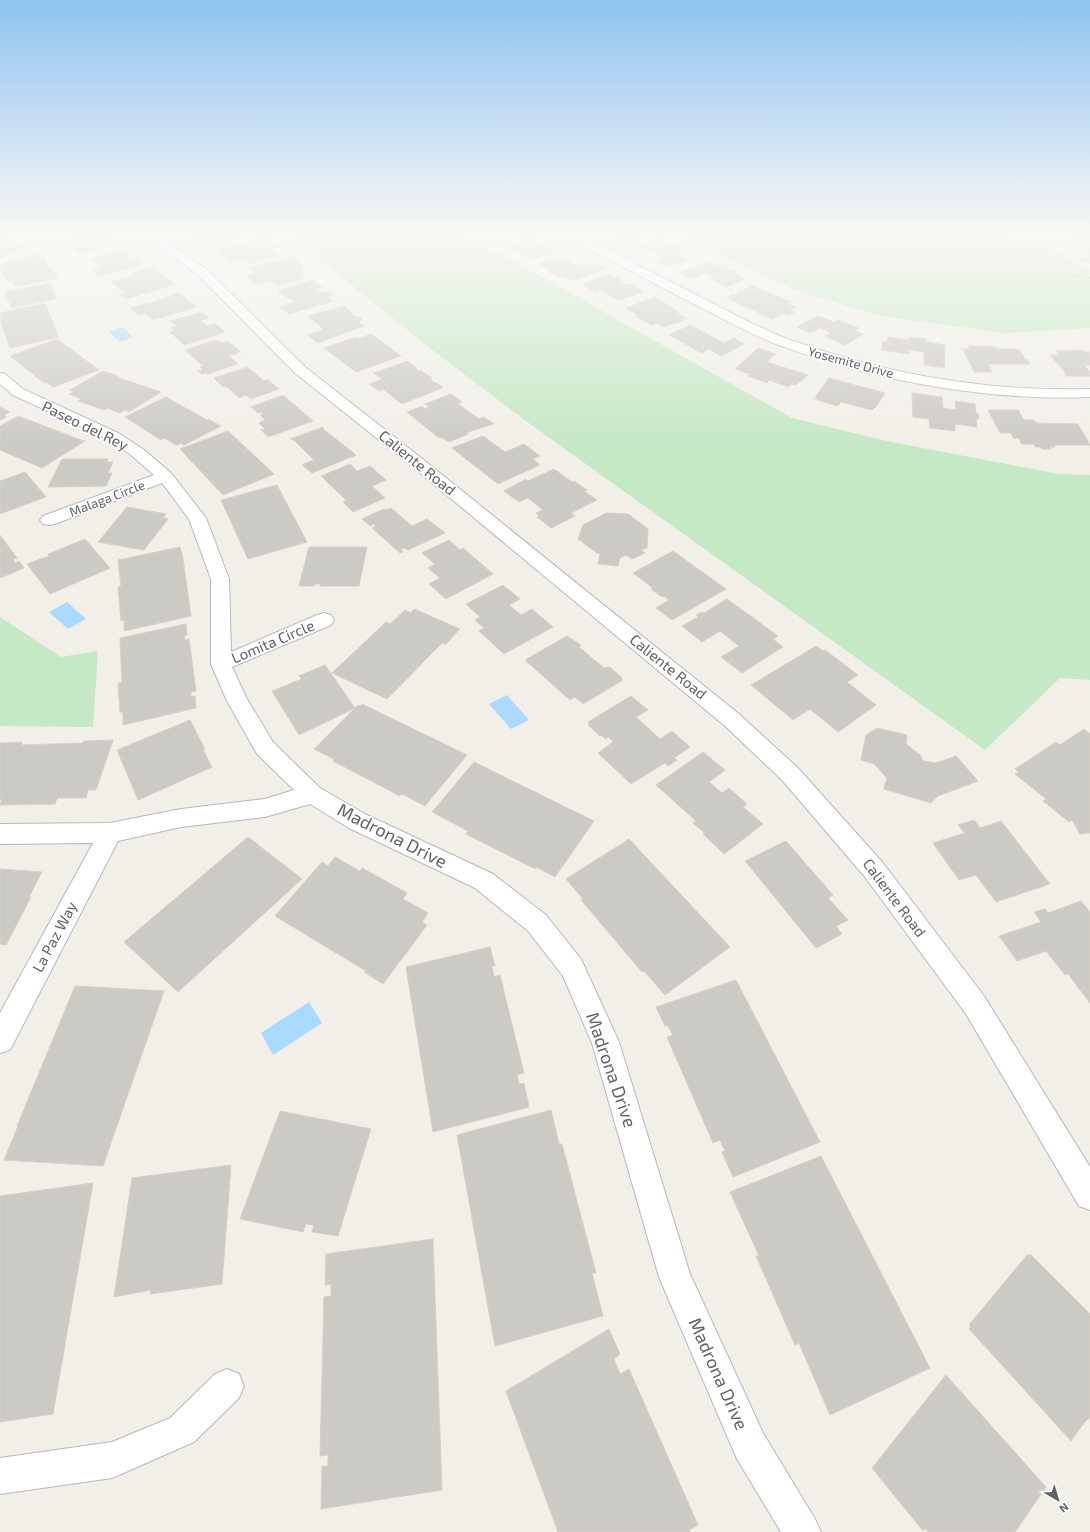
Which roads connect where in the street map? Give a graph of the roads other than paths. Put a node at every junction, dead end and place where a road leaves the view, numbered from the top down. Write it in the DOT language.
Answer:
graph roads {
  1 [pos="235,304"];
  2 [pos="705,304"];
  3 [pos="0,378"];
  4 [pos="1090,393"];
  5 [pos="165,476"];
  6 [pos="50,520"];
  7 [pos="324,620"];
  8 [pos="221,664"];
  9 [pos="312,794"];
  10 [pos="0,834"];
  11 [pos="110,834"];
  12 [pos="0,1040"];
  13 [pos="1090,1195"];
  14 [pos="227,1386"];
  15 [pos="0,1476"];
  16 [pos="802,1532"];
  1 -- 13 [label="street, Caliente Road"];
  2 -- 4 [label="street, Yosemite Drive"];
  3 -- 5 [label="street, Paseo del Rey"];
  5 -- 6 [label="street, Malaga Circle"];
  5 -- 8 [label="street, Paseo del Rey"];
  7 -- 8 [label="street, Lomita Circle"];
  8 -- 9 [label="street, Paseo del Rey"];
  9 -- 11 [label="street"];
  9 -- 16 [label="street, Madrona Drive"];
  10 -- 11 [label="street"];
  11 -- 12 [label="street, La Paz Way"];
  14 -- 15 [label="street"];
}
